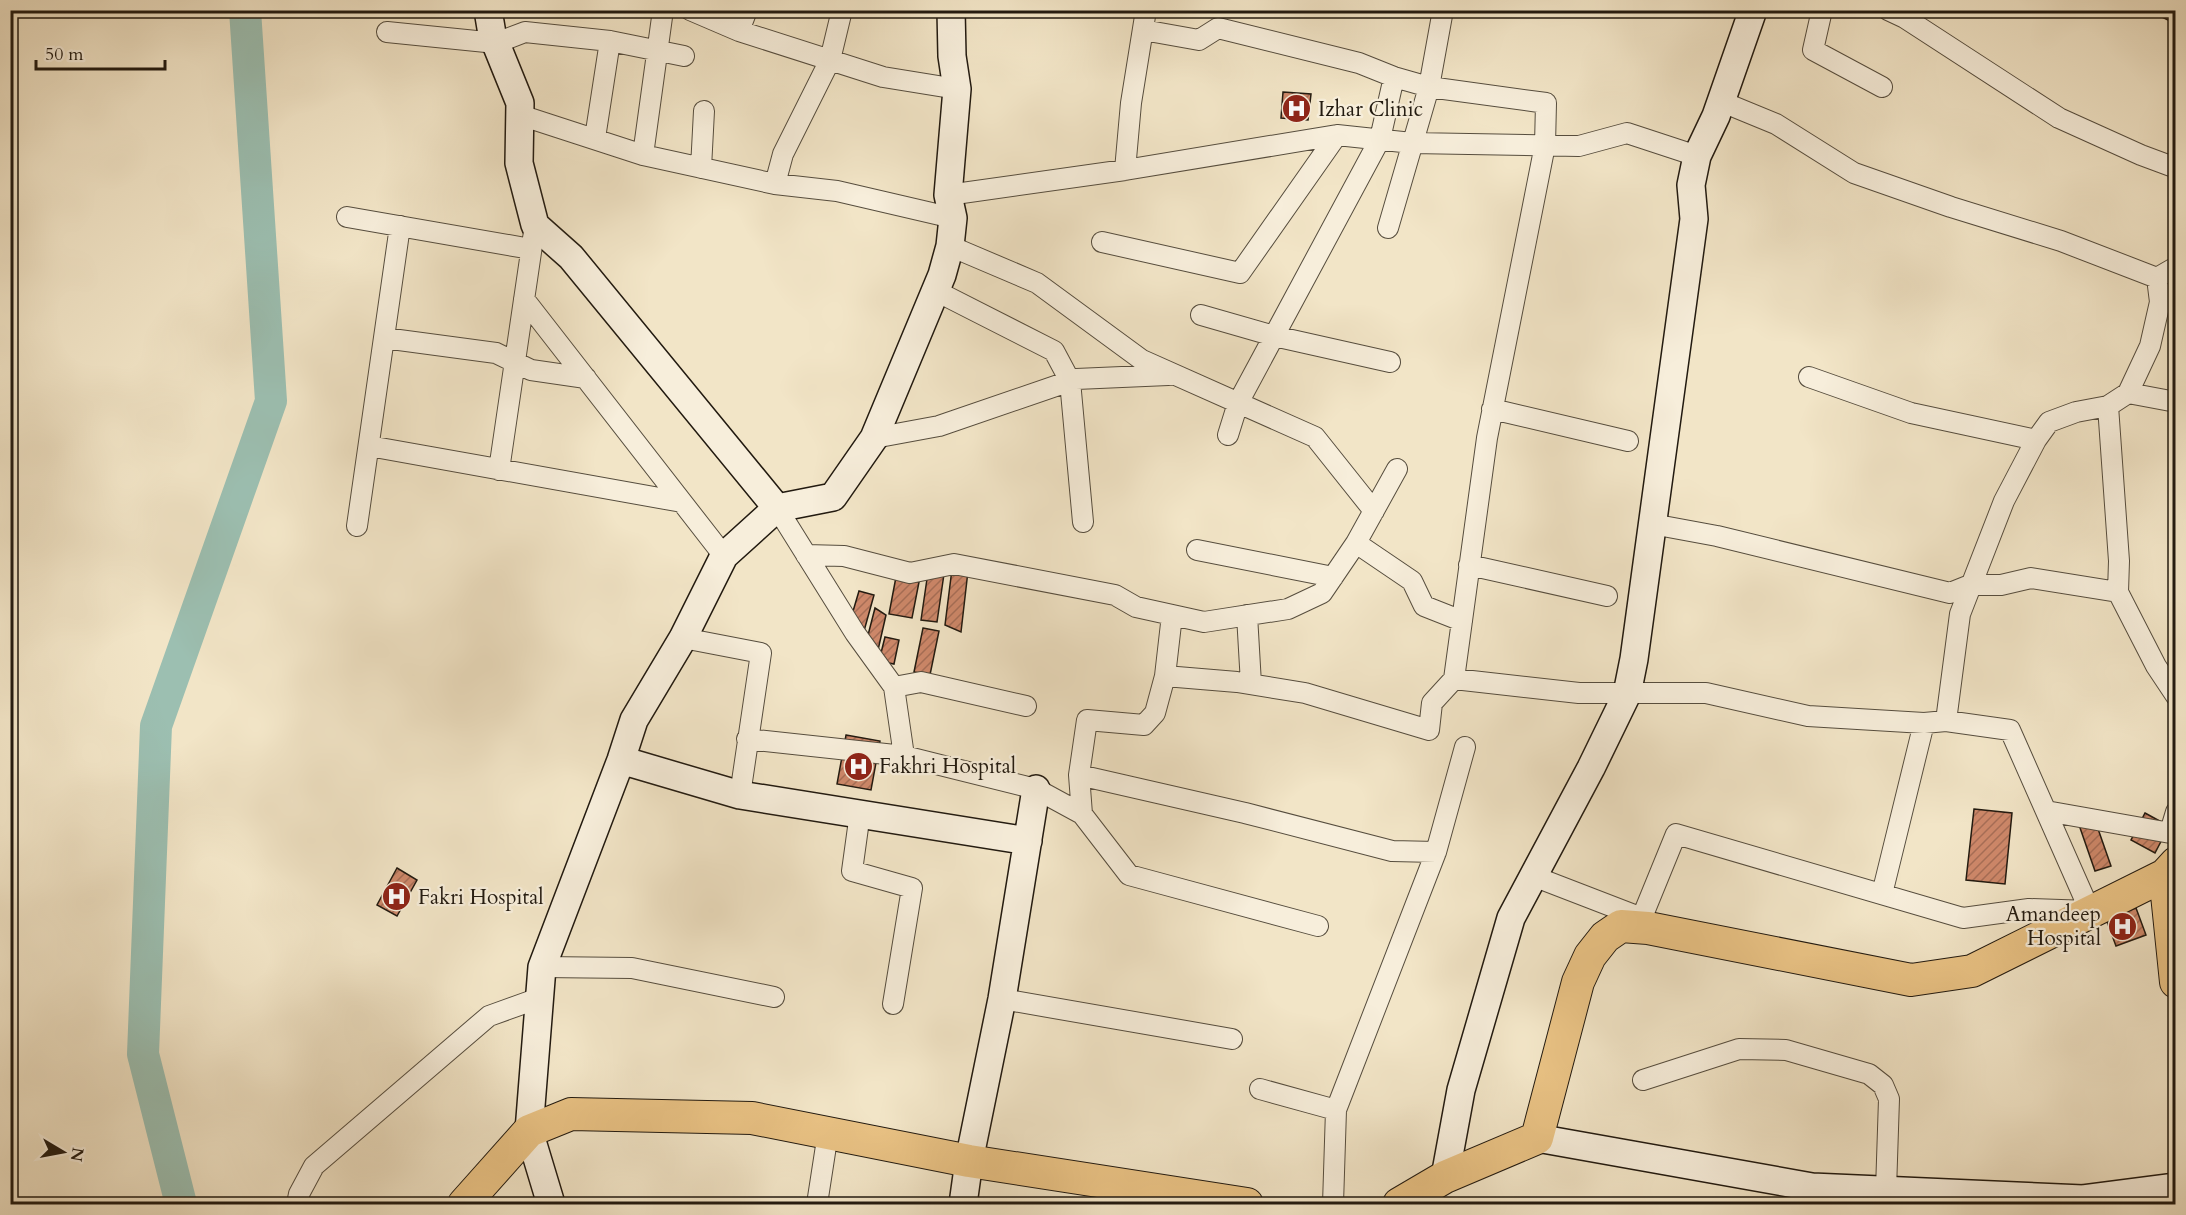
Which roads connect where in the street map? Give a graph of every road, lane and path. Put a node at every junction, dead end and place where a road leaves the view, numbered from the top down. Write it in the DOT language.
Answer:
graph roads {
  1 [pos="488,10"];
  2 [pos="663,10"];
  3 [pos="747,10"];
  4 [pos="842,10"];
  5 [pos="951,10"];
  6 [pos="1146,10"];
  7 [pos="1443,10"];
  8 [pos="1753,10"];
  9 [pos="1822,10"];
  10 [pos="1888,10"];
  11 [pos="701,12"];
  12 [pos="1143,30"];
  13 [pos="739,31"];
  14 [pos="387,32"];
  15 [pos="610,41"];
  16 [pos="496,43"];
  17 [pos="657,51"];
  18 [pos="684,56"];
  19 [pos="830,60"];
  20 [pos="1395,77"];
  21 [pos="1429,87"];
  22 [pos="1882,87"];
  23 [pos="957,89"];
  24 [pos="1720,101"];
  25 [pos="704,111"];
  26 [pos="520,115"];
  27 [pos="1337,135"];
  28 [pos="595,138"];
  29 [pos="1380,139"];
  30 [pos="1413,143"];
  31 [pos="1545,145"];
  32 [pos="643,155"];
  33 [pos="1697,156"];
  34 [pos="701,168"];
  35 [pos="2175,168"];
  36 [pos="1125,170"];
  37 [pos="775,184"];
  38 [pos="950,206"];
  39 [pos="347,217"];
  40 [pos="400,226"];
  41 [pos="1388,228"];
  42 [pos="533,237"];
  43 [pos="1102,242"];
  44 [pos="950,246"];
  45 [pos="2175,267"];
  46 [pos="2157,278"];
  47 [pos="936,291"];
  48 [pos="524,298"];
  49 [pos="1201,315"];
  50 [pos="1274,336"];
  51 [pos="384,338"];
  52 [pos="515,362"];
  53 [pos="1390,363"];
  54 [pos="1173,374"];
  55 [pos="1809,377"];
  56 [pos="586,378"];
  57 [pos="1070,381"];
  58 [pos="2128,393"];
  59 [pos="2175,402"];
  60 [pos="1238,403"];
  61 [pos="2108,405"];
  62 [pos="1492,409"];
  63 [pos="1228,435"];
  64 [pos="874,438"];
  65 [pos="2036,440"];
  66 [pos="1628,441"];
  67 [pos="369,446"];
  68 [pos="1397,469"];
  69 [pos="499,470"];
  70 [pos="682,502"];
  71 [pos="777,508"];
  72 [pos="1374,511"];
  73 [pos="1083,522"];
  74 [pos="1652,524"];
  75 [pos="357,526"];
  76 [pos="1356,543"];
  77 [pos="1197,550"];
  78 [pos="806,555"];
  79 [pos="724,556"];
  80 [pos="1469,565"];
  81 [pos="1333,578"];
  82 [pos="1971,585"];
  83 [pos="2118,592"];
  84 [pos="1607,596"];
  85 [pos="1172,615"];
  86 [pos="1247,615"];
  87 [pos="1462,621"];
  88 [pos="683,638"];
  89 [pos="1165,676"];
  90 [pos="1454,679"];
  91 [pos="1251,684"];
  92 [pos="894,687"];
  93 [pos="1627,694"];
  94 [pos="2175,696"];
  95 [pos="1026,706"];
  96 [pos="1946,721"];
  97 [pos="1924,723"];
  98 [pos="747,739"];
  99 [pos="1465,747"];
  100 [pos="904,756"];
  101 [pos="621,760"];
  102 [pos="1079,775"];
  103 [pos="1036,789"];
  104 [pos="740,795"];
  105 [pos="2046,811"];
  106 [pos="2175,812"];
  107 [pos="860,813"];
  108 [pos="1082,814"];
  109 [pos="2173,833"];
  110 [pos="1028,841"];
  111 [pos="1436,852"];
  112 [pos="2170,869"];
  113 [pos="1533,876"];
  114 [pos="1882,894"];
  115 [pos="2090,911"];
  116 [pos="1640,923"];
  117 [pos="1318,926"];
  118 [pos="542,967"];
  119 [pos="2175,982"];
  120 [pos="774,997"];
  121 [pos="539,998"];
  122 [pos="1002,999"];
  123 [pos="893,1004"];
  124 [pos="1232,1039"];
  125 [pos="1643,1080"];
  126 [pos="1260,1089"];
  127 [pos="1336,1110"];
  128 [pos="529,1131"];
  129 [pos="828,1133"];
  130 [pos="1537,1138"];
  131 [pos="969,1161"];
  132 [pos="1445,1177"];
  133 [pos="2175,1187"];
  134 [pos="1886,1190"];
  135 [pos="1999,1200"];
  136 [pos="297,1204"];
  137 [pos="464,1204"];
  138 [pos="551,1204"];
  139 [pos="818,1204"];
  140 [pos="963,1204"];
  141 [pos="1247,1204"];
  142 [pos="1333,1204"];
  143 [pos="1399,1204"];
  1 -- 16 [label="street"];
  2 -- 17 [label="street"];
  3 -- 13 [label="street"];
  4 -- 19 [label="street"];
  5 -- 23 [label="street"];
  6 -- 12 [label="street"];
  7 -- 21 [label="street"];
  8 -- 24 [label="street"];
  9 -- 22 [label="street"];
  10 -- 35 [label="street"];
  11 -- 13 [label="street"];
  12 -- 20 [label="street"];
  12 -- 36 [label="street"];
  13 -- 19 [label="street"];
  14 -- 16 [label="street"];
  15 -- 16 [label="street"];
  15 -- 17 [label="street"];
  15 -- 28 [label="street"];
  16 -- 26 [label="street"];
  17 -- 18 [label="street"];
  17 -- 32 [label="street"];
  19 -- 23 [label="street"];
  19 -- 37 [label="street"];
  20 -- 21 [label="street"];
  20 -- 29 [label="street"];
  21 -- 30 [label="street"];
  21 -- 31 [label="street"];
  23 -- 38 [label="street"];
  24 -- 33 [label="street"];
  24 -- 46 [label="street"];
  25 -- 34 [label="street"];
  26 -- 28 [label="street"];
  26 -- 42 [label="street"];
  27 -- 29 [label="street"];
  27 -- 36 [label="street"];
  27 -- 43 [label="street"];
  28 -- 32 [label="street"];
  29 -- 30 [label="street"];
  29 -- 50 [label="street"];
  30 -- 31 [label="street"];
  30 -- 41 [label="street"];
  31 -- 33 [label="street"];
  31 -- 62 [label="street"];
  32 -- 34 [label="street"];
  33 -- 74 [label="street"];
  34 -- 37 [label="street"];
  36 -- 38 [label="street"];
  37 -- 38 [label="street"];
  38 -- 44 [label="street"];
  39 -- 40 [label="street"];
  40 -- 42 [label="street"];
  40 -- 51 [label="street"];
  42 -- 48 [label="street"];
  42 -- 71 [label="street"];
  44 -- 47 [label="street"];
  44 -- 54 [label="street"];
  45 -- 46 [label="street"];
  46 -- 58 [label="street"];
  47 -- 57 [label="street"];
  47 -- 64 [label="street"];
  48 -- 52 [label="street"];
  48 -- 56 [label="street"];
  49 -- 50 [label="street"];
  50 -- 53 [label="street"];
  50 -- 60 [label="street"];
  51 -- 52 [label="street"];
  51 -- 67 [label="street"];
  52 -- 56 [label="street"];
  52 -- 69 [label="street"];
  54 -- 57 [label="street"];
  54 -- 60 [label="street"];
  55 -- 65 [label="street"];
  56 -- 70 [label="street"];
  57 -- 64 [label="street"];
  57 -- 73 [label="street"];
  58 -- 59 [label="street"];
  58 -- 61 [label="street"];
  60 -- 63 [label="street"];
  60 -- 72 [label="street"];
  61 -- 65 [label="street"];
  61 -- 83 [label="street"];
  62 -- 66 [label="street"];
  62 -- 80 [label="street"];
  64 -- 71 [label="street"];
  65 -- 82 [label="street"];
  67 -- 69 [label="street"];
  67 -- 75 [label="street"];
  68 -- 72 [label="street"];
  69 -- 70 [label="street"];
  70 -- 79 [label="street"];
  71 -- 78 [label="street"];
  71 -- 79 [label="street"];
  72 -- 76 [label="street"];
  74 -- 82 [label="street"];
  74 -- 93 [label="street"];
  76 -- 81 [label="street"];
  76 -- 87 [label="street"];
  77 -- 81 [label="street"];
  78 -- 85 [label="street"];
  78 -- 92 [label="street"];
  79 -- 88 [label="street"];
  80 -- 84 [label="street"];
  80 -- 87 [label="street"];
  81 -- 86 [label="street"];
  82 -- 83 [label="street"];
  82 -- 96 [label="street"];
  83 -- 94 [label="street"];
  85 -- 86 [label="street"];
  85 -- 89 [label="street"];
  86 -- 91 [label="street"];
  87 -- 90 [label="street"];
  88 -- 98 [label="street"];
  88 -- 101 [label="street"];
  89 -- 91 [label="street"];
  89 -- 102 [label="street"];
  90 -- 91 [label="street"];
  90 -- 93 [label="street"];
  92 -- 95 [label="street"];
  92 -- 100 [label="street"];
  93 -- 97 [label="street"];
  93 -- 113 [label="street"];
  96 -- 97 [label="street"];
  96 -- 105 [label="street"];
  97 -- 114 [label="street"];
  98 -- 100 [label="street"];
  98 -- 104 [label="street"];
  99 -- 111 [label="street"];
  100 -- 103 [label="street"];
  101 -- 104 [label="street"];
  101 -- 118 [label="street"];
  102 -- 108 [label="street"];
  102 -- 111 [label="street"];
  103 -- 108 [label="street"];
  103 -- 110 [label="street"];
  104 -- 107 [label="street"];
  105 -- 109 [label="street"];
  105 -- 115 [label="street"];
  106 -- 109 [label="street"];
  107 -- 110 [label="street"];
  107 -- 123 [label="street"];
  108 -- 117 [label="street"];
  110 -- 122 [label="street"];
  111 -- 127 [label="street"];
  112 -- 115 [label="main road"];
  112 -- 119 [label="main road"];
  113 -- 116 [label="street"];
  113 -- 132 [label="street"];
  114 -- 115 [label="street"];
  114 -- 116 [label="street"];
  115 -- 116 [label="main road"];
  116 -- 130 [label="main road"];
  118 -- 120 [label="street"];
  118 -- 121 [label="street"];
  121 -- 128 [label="street"];
  121 -- 136 [label="street"];
  122 -- 124 [label="street"];
  122 -- 131 [label="street"];
  125 -- 134 [label="street"];
  126 -- 127 [label="street"];
  127 -- 142 [label="street"];
  128 -- 129 [label="main road"];
  128 -- 137 [label="main road"];
  128 -- 138 [label="street"];
  129 -- 131 [label="main road"];
  129 -- 139 [label="street"];
  130 -- 132 [label="main road"];
  130 -- 134 [label="street"];
  131 -- 140 [label="street"];
  131 -- 141 [label="main road"];
  132 -- 143 [label="main road"];
  133 -- 135 [label="street"];
  134 -- 135 [label="street"];
}
